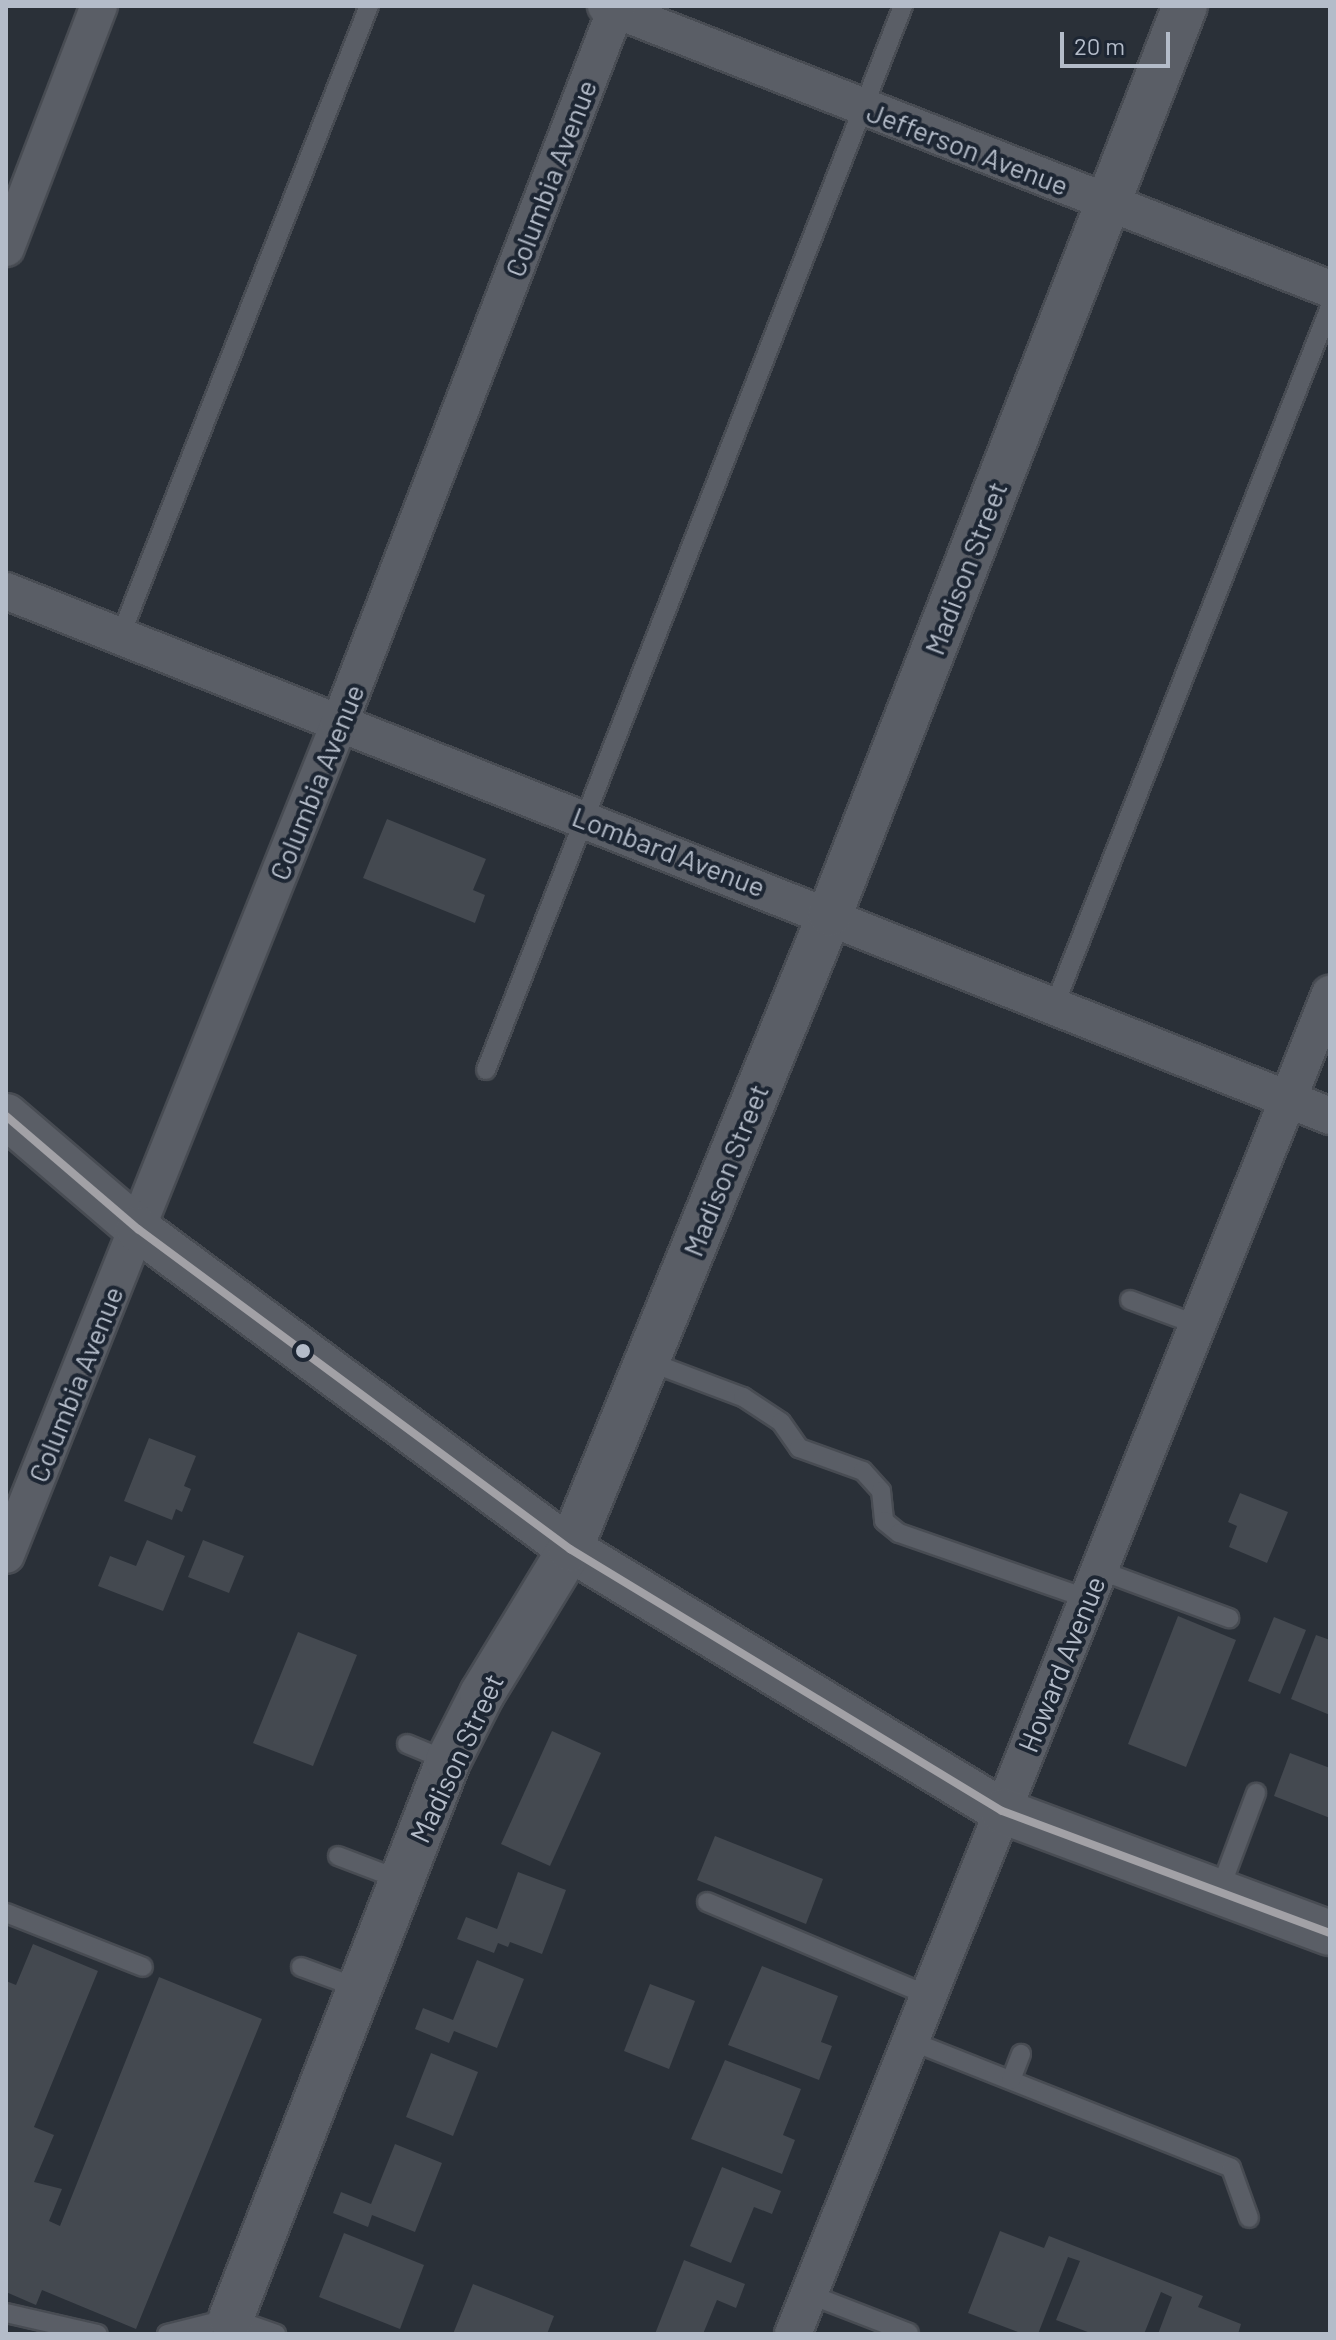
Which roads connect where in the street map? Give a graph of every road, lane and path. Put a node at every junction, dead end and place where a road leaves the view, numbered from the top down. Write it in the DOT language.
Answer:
graph roads {
  1 [pos="99,6"];
  2 [pos="369,6"];
  3 [pos="903,6"];
  4 [pos="1185,6"];
  5 [pos="613,7"];
  6 [pos="862,106"];
  7 [pos="1107,203"];
  8 [pos="6,248"];
  9 [pos="1330,289"];
  10 [pos="1330,307"];
  11 [pos="6,591"];
  12 [pos="120,637"];
  13 [pos="339,724"];
  14 [pos="585,819"];
  15 [pos="830,914"];
  16 [pos="1330,994"];
  17 [pos="1055,1004"];
  18 [pos="486,1070"];
  19 [pos="1289,1099"];
  20 [pos="6,1116"];
  21 [pos="1330,1116"];
  22 [pos="138,1229"];
  23 [pos="1130,1300"];
  24 [pos="1198,1325"];
  25 [pos="647,1361"];
  26 [pos="570,1549"];
  27 [pos="6,1555"];
  28 [pos="1093,1584"];
  29 [pos="1229,1618"];
  30 [pos="407,1744"];
  31 [pos="448,1761"];
  32 [pos="1256,1793"];
  33 [pos="1002,1811"];
  34 [pos="338,1856"];
  35 [pos="401,1880"];
  36 [pos="1219,1892"];
  37 [pos="707,1902"];
  38 [pos="6,1913"];
  39 [pos="1330,1933"];
  40 [pos="143,1967"];
  41 [pos="301,1967"];
  42 [pos="358,1988"];
  43 [pos="929,1996"];
  44 [pos="911,2041"];
  45 [pos="1021,2054"];
  46 [pos="1011,2080"];
  47 [pos="1249,2218"];
  48 [pos="811,2295"];
  49 [pos="6,2313"];
  50 [pos="231,2318"];
  51 [pos="909,2333"];
  52 [pos="98,2334"];
  53 [pos="167,2334"];
  54 [pos="276,2334"];
  55 [pos="793,2334"];
  1 -- 8 [label="street"];
  2 -- 12 [label="lane"];
  3 -- 6 [label="lane"];
  4 -- 7 [label="street, Madison Street"];
  5 -- 6 [label="street, Jefferson Avenue"];
  5 -- 13 [label="street, Columbia Avenue"];
  6 -- 7 [label="street, Jefferson Avenue"];
  6 -- 14 [label="lane"];
  7 -- 9 [label="street, Jefferson Avenue"];
  7 -- 15 [label="street, Madison Street"];
  10 -- 17 [label="lane"];
  11 -- 12 [label="street, Lombard Avenue"];
  12 -- 13 [label="street, Lombard Avenue"];
  13 -- 14 [label="street, Lombard Avenue"];
  13 -- 22 [label="street, Columbia Avenue"];
  14 -- 15 [label="street, Lombard Avenue"];
  14 -- 18 [label="lane"];
  15 -- 17 [label="street, Lombard Avenue"];
  15 -- 25 [label="street, Madison Street"];
  16 -- 19 [label="street, Howard Avenue"];
  17 -- 19 [label="street, Lombard Avenue"];
  19 -- 21 [label="street, Lombard Avenue"];
  19 -- 24 [label="street, Howard Avenue"];
  20 -- 22 [label="street"];
  22 -- 26 [label="street"];
  22 -- 27 [label="street, Columbia Avenue"];
  23 -- 24 [label="lane"];
  24 -- 28 [label="street, Howard Avenue"];
  25 -- 26 [label="street, Madison Street"];
  25 -- 28 [label="lane"];
  26 -- 31 [label="street, Madison Street"];
  26 -- 33 [label="street"];
  28 -- 29 [label="lane"];
  28 -- 33 [label="street, Howard Avenue"];
  30 -- 31 [label="lane"];
  31 -- 35 [label="street, Madison Street"];
  32 -- 36 [label="lane"];
  33 -- 36 [label="street"];
  33 -- 43 [label="street, Howard Avenue"];
  34 -- 35 [label="lane"];
  35 -- 42 [label="street, Madison Street"];
  36 -- 39 [label="street"];
  37 -- 43 [label="lane"];
  38 -- 40 [label="lane"];
  41 -- 42 [label="lane"];
  42 -- 50 [label="street, Madison Street"];
  43 -- 44 [label="street, Howard Avenue"];
  44 -- 46 [label="lane"];
  44 -- 48 [label="street, Howard Avenue"];
  45 -- 46 [label="lane"];
  46 -- 47 [label="lane"];
  48 -- 51 [label="lane"];
  48 -- 55 [label="street, Howard Avenue"];
  49 -- 52 [label="lane"];
  50 -- 53 [label="lane"];
  50 -- 54 [label="lane"];
}
